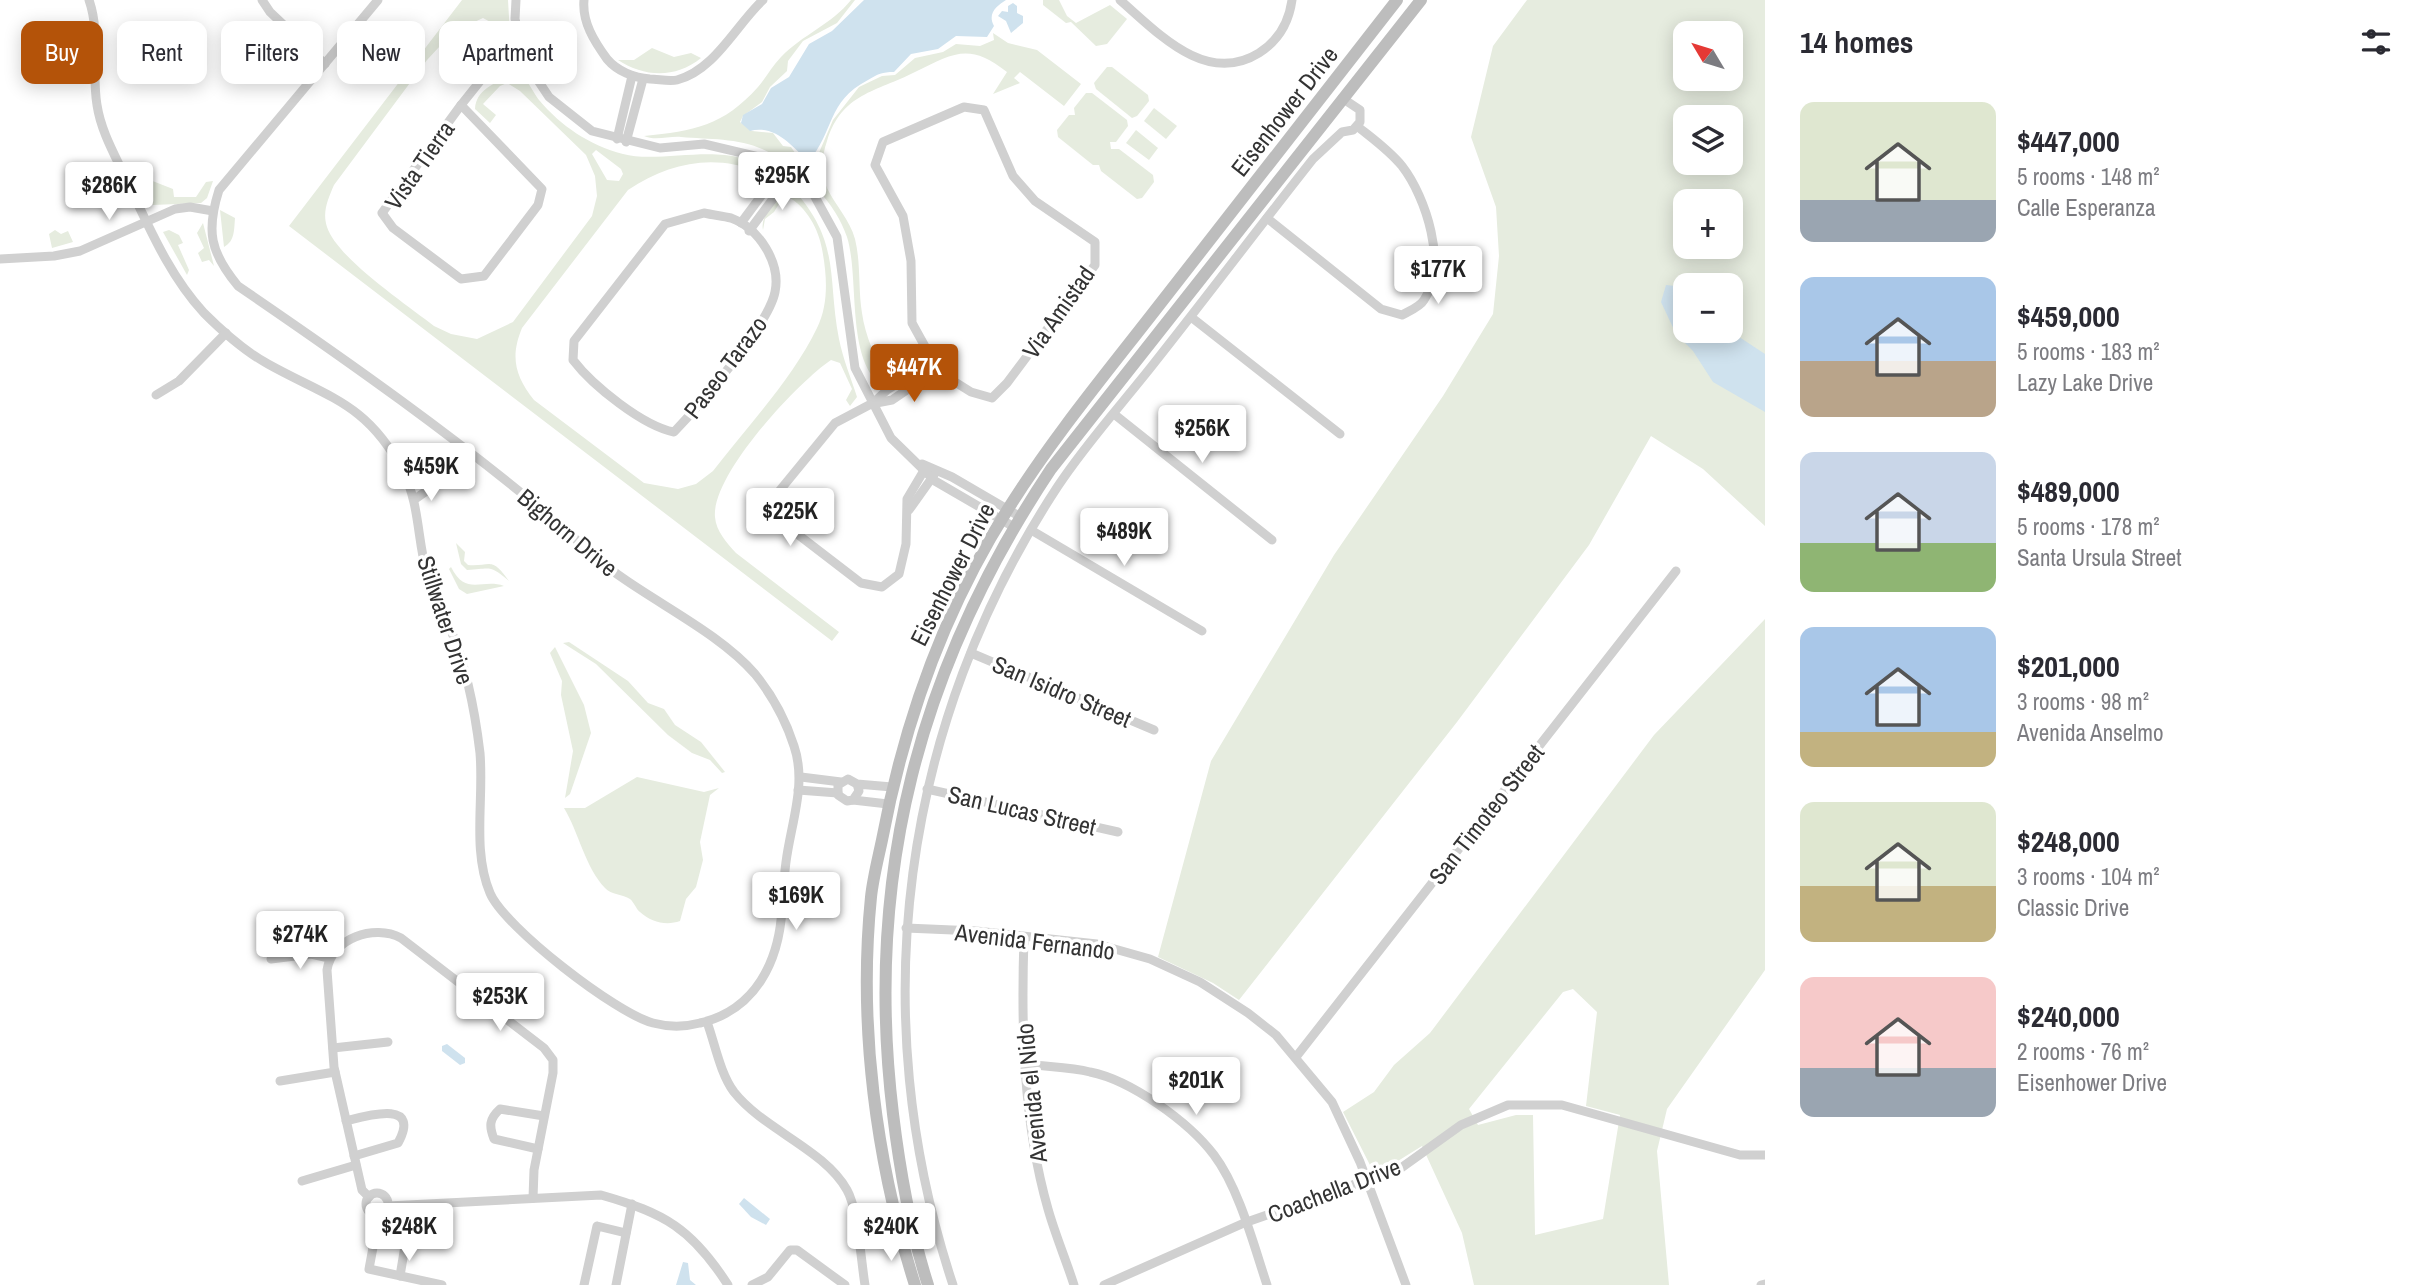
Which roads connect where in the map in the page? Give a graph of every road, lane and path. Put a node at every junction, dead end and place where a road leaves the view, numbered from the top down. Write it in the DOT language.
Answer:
graph roads {
  1 [pos="89,0"];
  2 [pos="262,0"];
  3 [pos="378,0"];
  4 [pos="516,0"];
  5 [pos="584,0"];
  6 [pos="763,0"];
  7 [pos="1121,0"];
  8 [pos="1292,0"];
  9 [pos="1397,0"];
  10 [pos="1421,0"];
  11 [pos="515,21"];
  12 [pos="325,64"];
  13 [pos="632,76"];
  14 [pos="643,79"];
  15 [pos="478,84"];
  16 [pos="540,84"];
  17 [pos="1342,98"];
  18 [pos="461,105"];
  19 [pos="1357,126"];
  20 [pos="622,141"];
  21 [pos="781,169"];
  22 [pos="790,176"];
  23 [pos="212,214"];
  24 [pos="1267,218"];
  25 [pos="146,221"];
  26 [pos="741,223"];
  27 [pos="749,231"];
  28 [pos="0,259"];
  29 [pos="1191,317"];
  30 [pos="226,334"];
  31 [pos="936,365"];
  32 [pos="156,395"];
  33 [pos="872,404"];
  34 [pos="1114,414"];
  35 [pos="1340,434"];
  36 [pos="468,453"];
  37 [pos="925,468"];
  38 [pos="935,474"];
  39 [pos="965,485"];
  40 [pos="959,495"];
  41 [pos="415,499"];
  42 [pos="909,510"];
  43 [pos="1004,514"];
  44 [pos="1016,522"];
  45 [pos="1031,530"];
  46 [pos="1272,540"];
  47 [pos="1676,571"];
  48 [pos="1202,631"];
  49 [pos="971,653"];
  50 [pos="1154,730"];
  51 [pos="801,777"];
  52 [pos="841,782"];
  53 [pos="857,784"];
  54 [pos="892,787"];
  55 [pos="927,789"];
  56 [pos="798,790"];
  57 [pos="838,793"];
  58 [pos="853,800"];
  59 [pos="888,804"];
  60 [pos="1118,832"];
  61 [pos="892,878"];
  62 [pos="906,928"];
  63 [pos="1024,937"];
  64 [pos="329,958"];
  65 [pos="271,960"];
  66 [pos="707,1022"];
  67 [pos="388,1042"];
  68 [pos="333,1048"];
  69 [pos="1296,1056"];
  70 [pos="1026,1064"];
  71 [pos="335,1072"];
  72 [pos="280,1081"];
  73 [pos="544,1116"];
  74 [pos="346,1121"];
  75 [pos="538,1149"];
  76 [pos="1765,1156"];
  77 [pos="355,1161"];
  78 [pos="302,1181"];
  79 [pos="1366,1182"];
  80 [pos="369,1197"];
  81 [pos="533,1198"];
  82 [pos="632,1204"];
  83 [pos="388,1206"];
  84 [pos="379,1215"];
  85 [pos="1244,1223"];
  86 [pos="376,1228"];
  87 [pos="626,1233"];
  88 [pos="400,1276"];
  89 [pos="442,1285"];
  90 [pos="584,1285"];
  91 [pos="616,1285"];
  92 [pos="728,1285"];
  93 [pos="752,1285"];
  94 [pos="845,1285"];
  95 [pos="865,1285"];
  96 [pos="915,1285"];
  97 [pos="928,1285"];
  98 [pos="953,1285"];
  99 [pos="1074,1285"];
  100 [pos="1104,1285"];
  101 [pos="1267,1285"];
  102 [pos="1406,1285"];
  1 -- 25 [label="street, Stillwater Drive"];
  2 -- 12 [label="street"];
  3 -- 12 [label="street"];
  4 -- 11 [label="street"];
  5 -- 13 [label="street"];
  6 -- 14 [label="street"];
  7 -- 8 [label="street"];
  9 -- 43 [label="main road, Eisenhower Drive"];
  10 -- 17 [label="main road, Eisenhower Drive"];
  12 -- 23 [label="street"];
  13 -- 14 [label="street"];
  13 -- 20 [label="street"];
  14 -- 20 [label="street"];
  15 -- 18 [label="street, Vista Tierra"];
  16 -- 20 [label="street"];
  17 -- 19 [label="street, Eisenhower Drive"];
  17 -- 44 [label="main road, Eisenhower Drive"];
  18 -- 18 [label="street, Vista Tierra"];
  19 -- 24 [label="street, Eisenhower Drive"];
  19 -- 24 [label="street"];
  20 -- 21 [label="street"];
  21 -- 22 [label="street"];
  21 -- 26 [label="street"];
  22 -- 27 [label="street"];
  22 -- 33 [label="street"];
  23 -- 25 [label="street"];
  23 -- 36 [label="street, Bighorn Drive"];
  24 -- 29 [label="street, Eisenhower Drive"];
  25 -- 28 [label="street"];
  25 -- 30 [label="street, Stillwater Drive"];
  26 -- 27 [label="street, Paseo Tarazo"];
  26 -- 27 [label="street, Paseo Tarazo"];
  29 -- 34 [label="street, Eisenhower Drive"];
  29 -- 35 [label="street"];
  30 -- 32 [label="street"];
  30 -- 41 [label="street, Stillwater Drive"];
  31 -- 31 [label="street, Via Amistad"];
  31 -- 33 [label="street"];
  33 -- 37 [label="street"];
  33 -- 42 [label="street"];
  34 -- 45 [label="street, Eisenhower Drive"];
  34 -- 46 [label="street"];
  36 -- 41 [label="street"];
  36 -- 51 [label="street, Bighorn Drive"];
  37 -- 38 [label="street"];
  37 -- 42 [label="street"];
  38 -- 39 [label="street"];
  38 -- 40 [label="street"];
  38 -- 42 [label="street"];
  39 -- 40 [label="street"];
  39 -- 43 [label="street"];
  40 -- 43 [label="street"];
  41 -- 66 [label="street, Stillwater Drive"];
  43 -- 44 [label="street"];
  43 -- 54 [label="main road, Eisenhower Drive"];
  44 -- 61 [label="main road, Eisenhower Drive"];
  45 -- 48 [label="street"];
  45 -- 49 [label="street, Eisenhower Drive"];
  47 -- 69 [label="street, San Timoteo Street"];
  49 -- 50 [label="street, San Isidro Street"];
  49 -- 55 [label="street, Eisenhower Drive"];
  51 -- 52 [label="street"];
  51 -- 56 [label="street, Bighorn Drive"];
  52 -- 53 [label="street"];
  52 -- 57 [label="street"];
  53 -- 54 [label="street"];
  53 -- 58 [label="street"];
  54 -- 59 [label="main road, Eisenhower Drive"];
  54 -- 61 [label="main road"];
  55 -- 60 [label="street, San Lucas Street"];
  55 -- 62 [label="street, Eisenhower Drive"];
  56 -- 57 [label="street"];
  56 -- 66 [label="street, Bighorn Drive"];
  57 -- 58 [label="street"];
  58 -- 59 [label="street"];
  59 -- 96 [label="main road, Eisenhower Drive"];
  61 -- 97 [label="main road, Eisenhower Drive"];
  62 -- 63 [label="street, Avenida Fernando"];
  62 -- 98 [label="street, Eisenhower Drive"];
  63 -- 69 [label="street, Avenida Fernando"];
  63 -- 70 [label="street, Avenida el Nido"];
  64 -- 65 [label="street"];
  64 -- 68 [label="street"];
  64 -- 73 [label="street"];
  66 -- 95 [label="street"];
  67 -- 68 [label="street"];
  68 -- 71 [label="street"];
  69 -- 79 [label="street, Avenida Fernando"];
  70 -- 85 [label="street"];
  70 -- 99 [label="street, Avenida el Nido"];
  71 -- 72 [label="street"];
  71 -- 74 [label="street"];
  73 -- 75 [label="street"];
  73 -- 75 [label="street"];
  74 -- 77 [label="street"];
  74 -- 77 [label="street"];
  75 -- 81 [label="street"];
  76 -- 79 [label="street, Coachella Drive"];
  77 -- 78 [label="street"];
  77 -- 80 [label="street"];
  79 -- 85 [label="street, Coachella Drive"];
  79 -- 102 [label="street, Avenida Fernando"];
  80 -- 83 [label="street"];
  80 -- 84 [label="street"];
  81 -- 82 [label="street"];
  81 -- 83 [label="street"];
  82 -- 87 [label="street"];
  82 -- 92 [label="street"];
  83 -- 84 [label="street"];
  84 -- 86 [label="street"];
  85 -- 100 [label="street, Coachella Drive"];
  85 -- 101 [label="street"];
  86 -- 88 [label="street"];
  86 -- 88 [label="street"];
  87 -- 90 [label="street"];
  87 -- 91 [label="street"];
  88 -- 89 [label="street"];
  93 -- 94 [label="street"];
}
